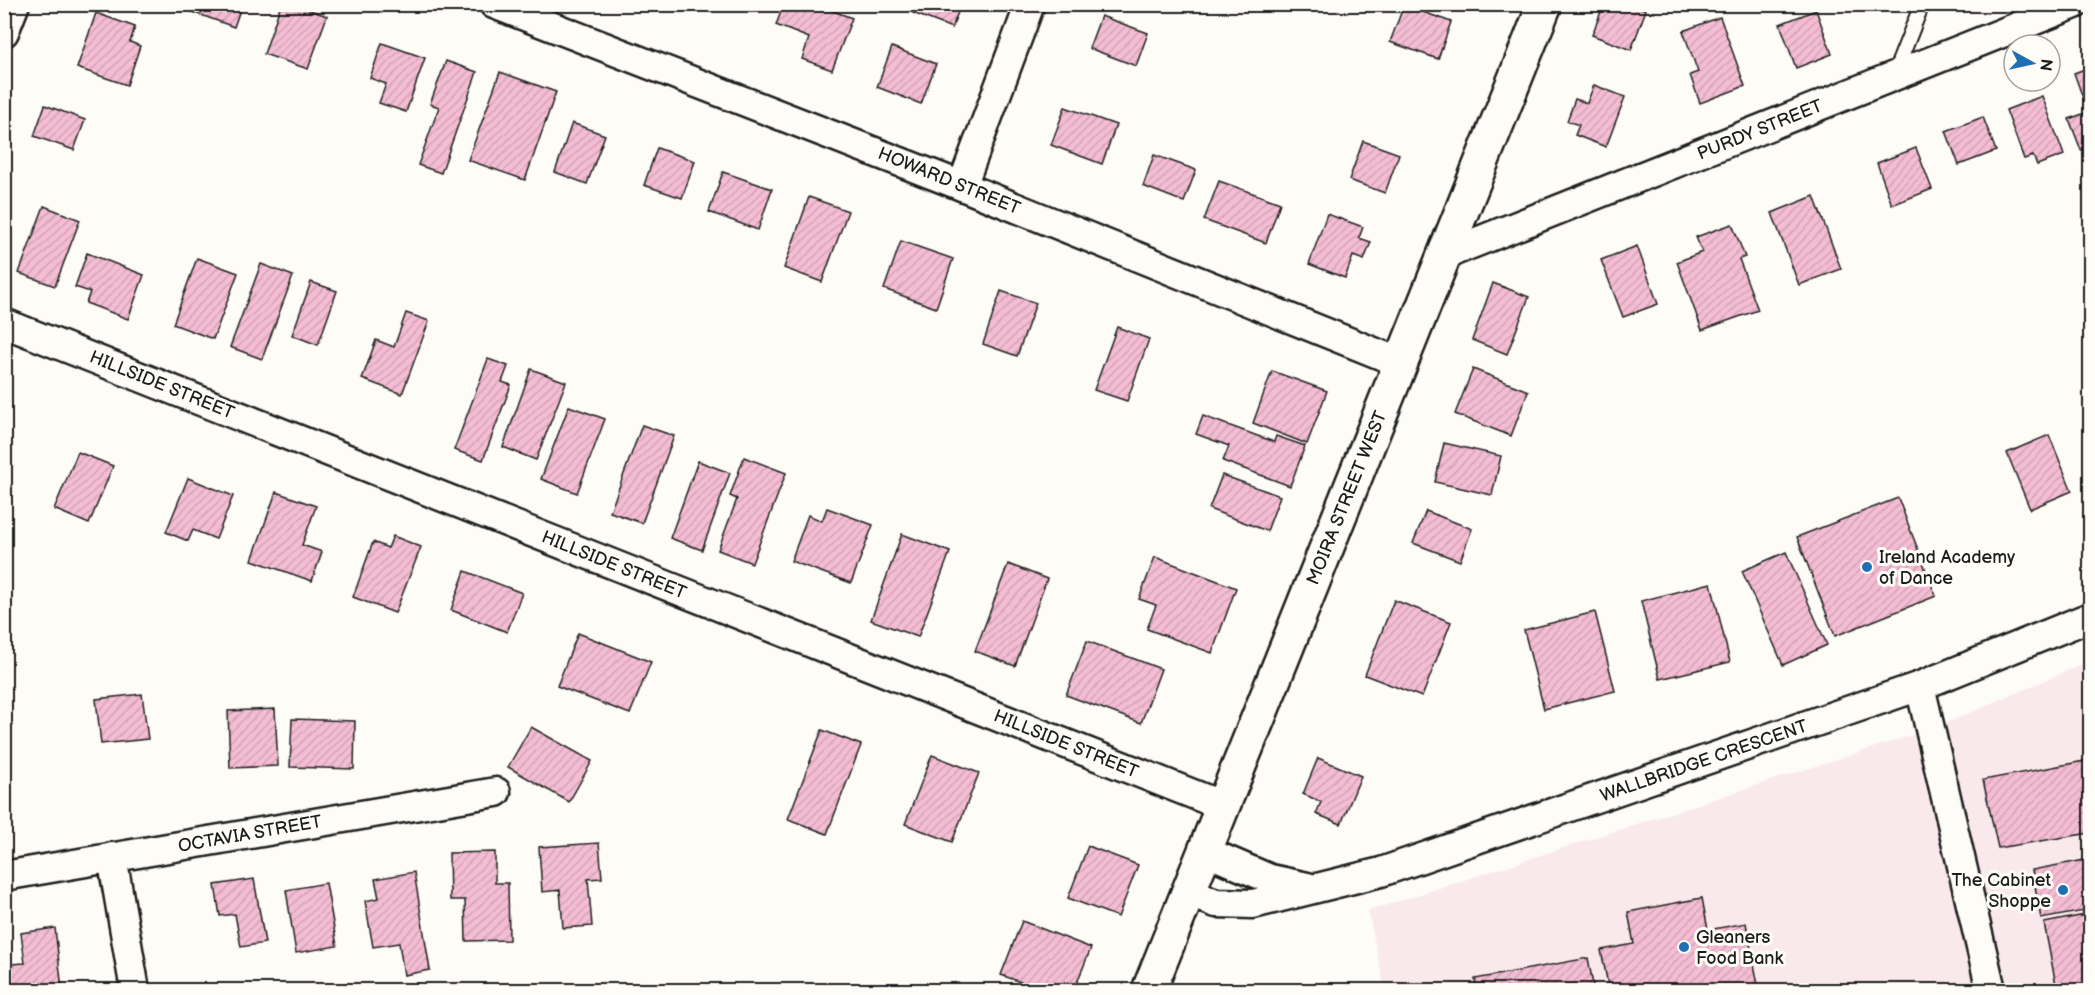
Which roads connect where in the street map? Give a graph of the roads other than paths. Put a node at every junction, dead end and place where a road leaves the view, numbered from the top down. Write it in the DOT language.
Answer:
graph roads {
  1 [pos="15,4"];
  2 [pos="494,4"];
  3 [pos="1030,4"];
  4 [pos="1545,4"];
  5 [pos="1922,4"];
  6 [pos="2075,4"];
  7 [pos="4,32"];
  8 [pos="1893,77"];
  9 [pos="962,186"];
  10 [pos="1444,255"];
  11 [pos="4,323"];
  12 [pos="1401,363"];
  13 [pos="2091,617"];
  14 [pos="1920,686"];
  15 [pos="496,792"];
  16 [pos="1223,806"];
  17 [pos="1205,851"];
  18 [pos="112,857"];
  19 [pos="4,876"];
  20 [pos="1312,889"];
  21 [pos="1188,892"];
  22 [pos="135,990"];
  23 [pos="1149,990"];
  24 [pos="1991,990"];
  1 -- 7 [label="street"];
  2 -- 9 [label="street, HOWARD STREET"];
  3 -- 9 [label="street"];
  4 -- 10 [label="main road, MOIRA STREET WEST"];
  5 -- 8 [label="lane"];
  6 -- 8 [label="street, PURDY STREET"];
  8 -- 10 [label="street, PURDY STREET"];
  9 -- 12 [label="street, HOWARD STREET"];
  10 -- 12 [label="main road, MOIRA STREET WEST"];
  11 -- 16 [label="street, HILLSIDE STREET"];
  12 -- 16 [label="main road, MOIRA STREET WEST"];
  13 -- 14 [label="street, WALLBRIDGE CRESCENT"];
  14 -- 20 [label="street, WALLBRIDGE CRESCENT"];
  14 -- 24 [label="street"];
  15 -- 18 [label="street, OCTAVIA STREET"];
  16 -- 17 [label="main road, MOIRA STREET WEST"];
  17 -- 20 [label="street, WALLBRIDGE CRESCENT"];
  17 -- 21 [label="main road, MOIRA STREET WEST"];
  18 -- 19 [label="street, OCTAVIA STREET"];
  18 -- 22 [label="street"];
  20 -- 21 [label="street, WALLBRIDGE CRESCENT"];
  21 -- 23 [label="main road, MOIRA STREET WEST"];
}
